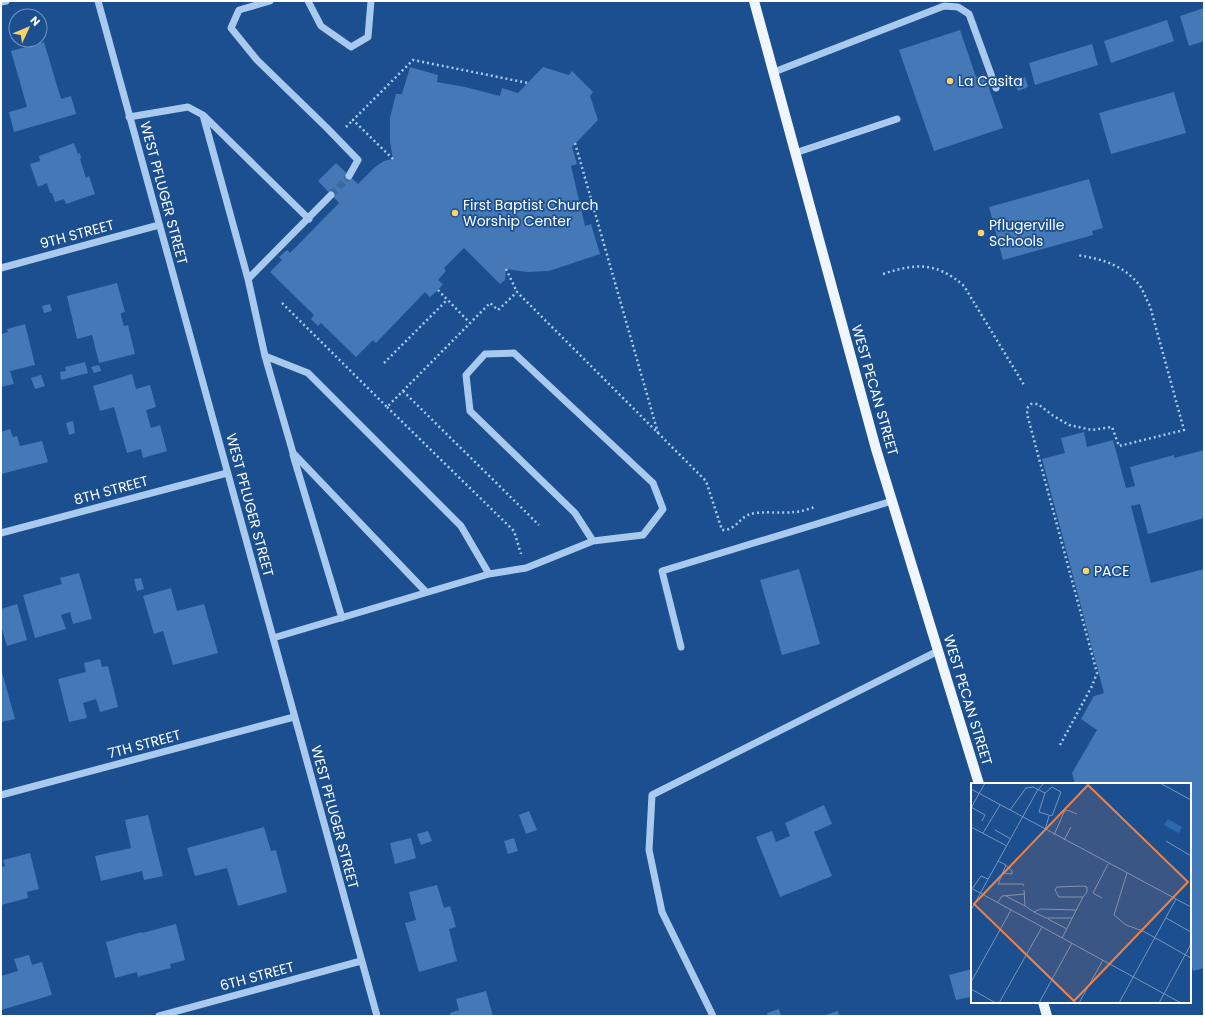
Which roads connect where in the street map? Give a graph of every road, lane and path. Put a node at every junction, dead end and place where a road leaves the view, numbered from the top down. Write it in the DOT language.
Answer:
graph roads {
  1 [pos="6,1"];
  2 [pos="98,1"];
  3 [pos="270,1"];
  4 [pos="308,1"];
  5 [pos="371,1"];
  6 [pos="754,1"];
  7 [pos="1,2"];
  8 [pos="774,72"];
  9 [pos="528,83"];
  10 [pos="996,88"];
  11 [pos="203,115"];
  12 [pos="130,117"];
  13 [pos="897,120"];
  14 [pos="575,144"];
  15 [pos="795,153"];
  16 [pos="393,159"];
  17 [pos="349,176"];
  18 [pos="332,195"];
  19 [pos="309,219"];
  20 [pos="160,225"];
  21 [pos="1077,255"];
  22 [pos="1,268"];
  23 [pos="506,269"];
  24 [pos="883,274"];
  25 [pos="248,279"];
  26 [pos="438,290"];
  27 [pos="517,292"];
  28 [pos="447,300"];
  29 [pos="470,323"];
  30 [pos="265,356"];
  31 [pos="384,363"];
  32 [pos="1024,385"];
  33 [pos="403,391"];
  34 [pos="387,407"];
  35 [pos="659,434"];
  36 [pos="293,452"];
  37 [pos="228,473"];
  38 [pos="892,501"];
  39 [pos="539,525"];
  40 [pos="1,532"];
  41 [pos="593,541"];
  42 [pos="526,568"];
  43 [pos="489,574"];
  44 [pos="426,592"];
  45 [pos="342,618"];
  46 [pos="273,638"];
  47 [pos="681,647"];
  48 [pos="938,651"];
  49 [pos="294,717"];
  50 [pos="1060,745"];
  51 [pos="980,783"];
  52 [pos="1,796"];
  53 [pos="362,961"];
  54 [pos="1043,1003"];
  55 [pos="159,1016"];
  56 [pos="376,1016"];
  57 [pos="713,1016"];
  58 [pos="1047,1016"];
  1 -- 7 [label="street"];
  2 -- 12 [label="street, WEST PFLUGER STREET"];
  3 -- 17 [label="street"];
  4 -- 5 [label="street"];
  6 -- 8 [label="main road, WEST PECAN STREET"];
  8 -- 10 [label="street"];
  8 -- 15 [label="main road, WEST PECAN STREET"];
  9 -- 16 [label="path"];
  11 -- 12 [label="street"];
  11 -- 19 [label="street"];
  11 -- 25 [label="street"];
  12 -- 20 [label="street, WEST PFLUGER STREET"];
  13 -- 15 [label="street"];
  14 -- 35 [label="path"];
  15 -- 38 [label="main road, WEST PECAN STREET"];
  18 -- 19 [label="street"];
  19 -- 25 [label="street"];
  20 -- 22 [label="street, 9TH STREET"];
  20 -- 37 [label="street, WEST PFLUGER STREET"];
  21 -- 50 [label="path"];
  23 -- 27 [label="path"];
  24 -- 32 [label="path"];
  25 -- 30 [label="street"];
  26 -- 28 [label="path"];
  28 -- 29 [label="path"];
  28 -- 31 [label="path"];
  30 -- 36 [label="street"];
  30 -- 43 [label="street"];
  33 -- 39 [label="path"];
  34 -- 42 [label="path"];
  36 -- 44 [label="street"];
  36 -- 45 [label="street"];
  37 -- 40 [label="street, 8TH STREET"];
  37 -- 46 [label="street, WEST PFLUGER STREET"];
  38 -- 47 [label="street"];
  38 -- 48 [label="main road, WEST PECAN STREET"];
  41 -- 41 [label="street"];
  41 -- 42 [label="street"];
  42 -- 43 [label="street"];
  43 -- 44 [label="street"];
  44 -- 45 [label="street"];
  45 -- 46 [label="street"];
  46 -- 49 [label="street, WEST PFLUGER STREET"];
  48 -- 51 [label="main road, WEST PECAN STREET"];
  48 -- 57 [label="street"];
  49 -- 52 [label="street, 7TH STREET"];
  49 -- 53 [label="street, WEST PFLUGER STREET"];
  53 -- 55 [label="street, 6TH STREET"];
  53 -- 56 [label="street, WEST PFLUGER STREET"];
  54 -- 58 [label="main road"];
}
